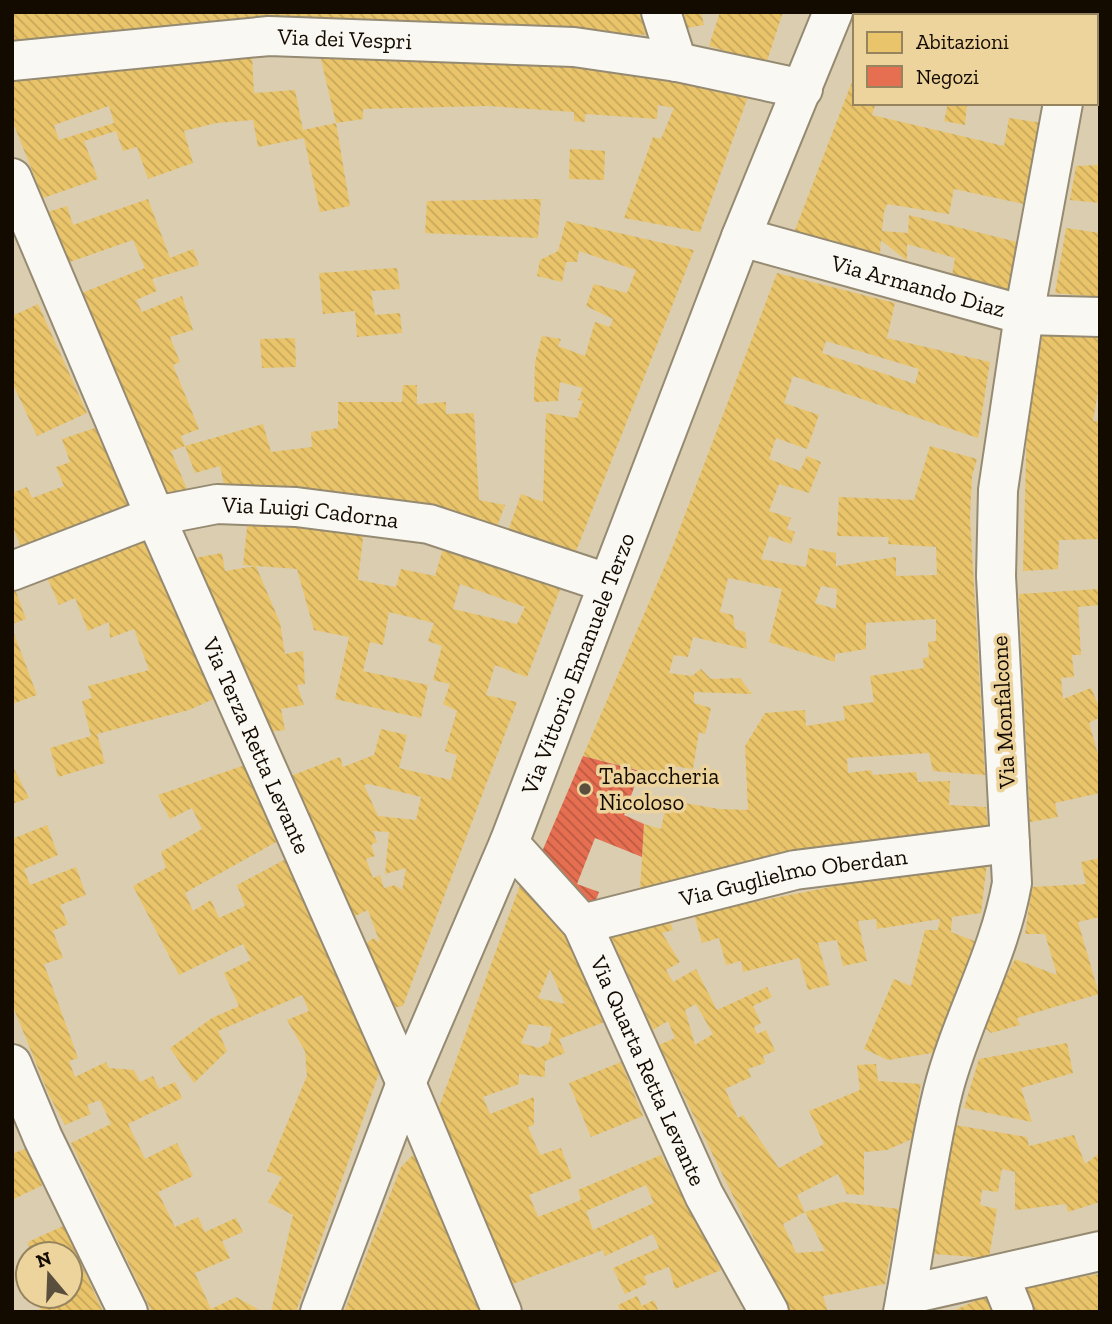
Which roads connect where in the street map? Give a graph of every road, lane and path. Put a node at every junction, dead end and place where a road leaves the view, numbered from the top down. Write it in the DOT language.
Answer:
graph roads {
  1 [pos="661,12"];
  2 [pos="833,12"];
  3 [pos="12,61"];
  4 [pos="677,62"];
  5 [pos="803,89"];
  6 [pos="1063,105"];
  7 [pos="12,178"];
  8 [pos="741,237"];
  9 [pos="1024,315"];
  10 [pos="1100,317"];
  11 [pos="155,516"];
  12 [pos="12,571"];
  13 [pos="607,583"];
  14 [pos="509,843"];
  15 [pos="1010,843"];
  16 [pos="582,924"];
  17 [pos="12,1064"];
  18 [pos="406,1083"];
  19 [pos="1100,1251"];
  20 [pos="999,1275"];
  21 [pos="905,1304"];
  22 [pos="128,1312"];
  23 [pos="320,1312"];
  24 [pos="502,1312"];
  25 [pos="769,1312"];
  26 [pos="1014,1312"];
  1 -- 4 [label="street"];
  2 -- 5 [label="street, Via Vittorio Emanuele Terzo"];
  3 -- 4 [label="street, Via dei Vespri"];
  4 -- 5 [label="street, Via dei Vespri"];
  5 -- 8 [label="street, Via Vittorio Emanuele Terzo"];
  6 -- 9 [label="street, Via Monfalcone"];
  7 -- 11 [label="street, Via Terza Retta Levante"];
  8 -- 9 [label="street, Via Armando Diaz"];
  8 -- 13 [label="street, Via Vittorio Emanuele Terzo"];
  9 -- 10 [label="street, Via Armando Diaz"];
  9 -- 15 [label="street, Via Monfalcone"];
  11 -- 12 [label="street, Via Luigi Cadorna"];
  11 -- 13 [label="street, Via Luigi Cadorna"];
  11 -- 18 [label="street, Via Terza Retta Levante"];
  13 -- 14 [label="street, Via Vittorio Emanuele Terzo"];
  14 -- 16 [label="street, Via Quarta Retta Levante"];
  14 -- 18 [label="street, Via Vittorio Emanuele Terzo"];
  15 -- 16 [label="street, Via Guglielmo Oberdan"];
  15 -- 21 [label="street, Via Monfalcone"];
  16 -- 25 [label="street, Via Quarta Retta Levante"];
  17 -- 22 [label="street"];
  18 -- 23 [label="street, Via Vittorio Emanuele Terzo"];
  18 -- 24 [label="street, Via Terza Retta Levante"];
  19 -- 20 [label="street"];
  20 -- 21 [label="street"];
  20 -- 26 [label="street"];
}
